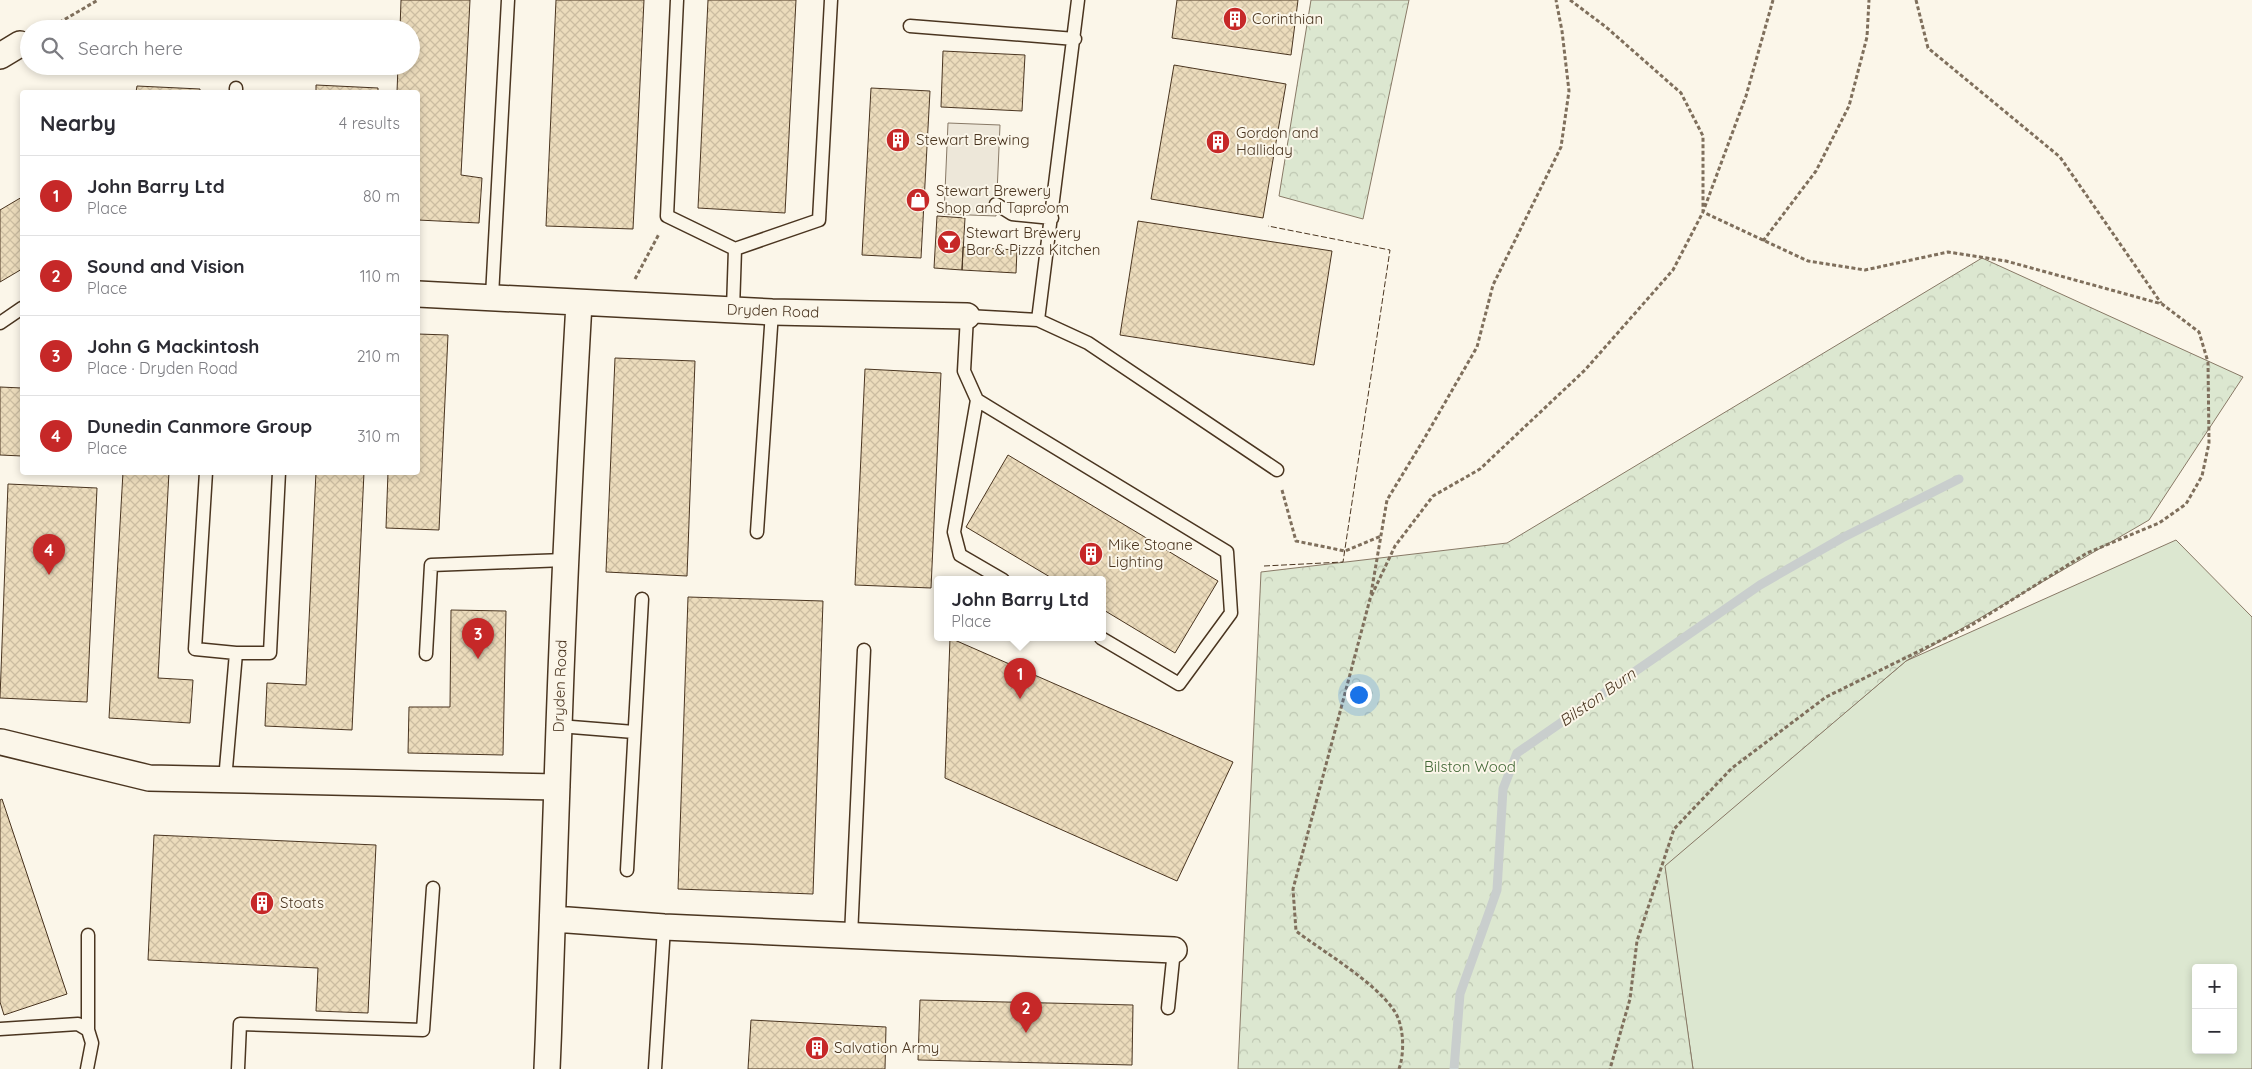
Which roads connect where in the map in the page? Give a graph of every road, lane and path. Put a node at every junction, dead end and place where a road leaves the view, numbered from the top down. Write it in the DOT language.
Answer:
graph roads {
  1 [pos="98,0"];
  2 [pos="508,0"];
  3 [pos="677,0"];
  4 [pos="831,0"];
  5 [pos="1078,0"];
  6 [pos="1556,0"];
  7 [pos="1570,0"];
  8 [pos="1773,0"];
  9 [pos="1869,0"];
  10 [pos="1916,0"];
  11 [pos="64,20"];
  12 [pos="910,26"];
  13 [pos="1075,39"];
  14 [pos="996,204"];
  15 [pos="1703,212"];
  16 [pos="667,216"];
  17 [pos="1052,218"];
  18 [pos="1763,241"];
  19 [pos="735,248"];
  20 [pos="420,294"];
  21 [pos="492,296"];
  22 [pos="579,303"];
  23 [pos="623,304"];
  24 [pos="2162,304"];
  25 [pos="20,309"];
  26 [pos="733,309"];
  27 [pos="772,312"];
  28 [pos="967,316"];
  29 [pos="1038,320"];
  30 [pos="0,322"];
  31 [pos="978,400"];
  32 [pos="1277,470"];
  33 [pos="206,475"];
  34 [pos="280,475"];
  35 [pos="757,532"];
  36 [pos="1381,536"];
  37 [pos="565,560"];
  38 [pos="996,576"];
  39 [pos="642,600"];
  40 [pos="1370,600"];
  41 [pos="1105,641"];
  42 [pos="864,650"];
  43 [pos="236,653"];
  44 [pos="426,654"];
  45 [pos="559,726"];
  46 [pos="634,732"];
  47 [pos="1,742"];
  48 [pos="226,780"];
  49 [pos="556,787"];
  50 [pos="627,870"];
  51 [pos="433,888"];
  52 [pos="554,920"];
  53 [pos="664,927"];
  54 [pos="88,934"];
  55 [pos="851,936"];
  56 [pos="1174,950"];
  57 [pos="1168,1008"];
  58 [pos="0,1029"];
  59 [pos="88,1030"];
  60 [pos="87,1069"];
  61 [pos="238,1069"];
  62 [pos="547,1069"];
  63 [pos="655,1069"];
  64 [pos="1400,1069"];
  65 [pos="1610,1069"];
  1 -- 11 [label="path"];
  2 -- 21 [label="lane"];
  3 -- 16 [label="lane"];
  4 -- 19 [label="lane"];
  5 -- 13 [label="lane"];
  6 -- 36 [label="path"];
  7 -- 15 [label="path"];
  8 -- 15 [label="path"];
  9 -- 18 [label="path"];
  10 -- 24 [label="path"];
  12 -- 13 [label="lane"];
  13 -- 17 [label="lane"];
  14 -- 17 [label="lane"];
  15 -- 18 [label="path"];
  15 -- 40 [label="path"];
  16 -- 19 [label="lane"];
  16 -- 23 [label="path"];
  17 -- 29 [label="lane"];
  18 -- 24 [label="path"];
  19 -- 26 [label="lane"];
  20 -- 21 [label="street, Dryden Road"];
  21 -- 22 [label="street, Dryden Road"];
  22 -- 23 [label="street, Dryden Road"];
  22 -- 37 [label="street, Dryden Road"];
  23 -- 26 [label="street, Dryden Road"];
  24 -- 65 [label="path"];
  25 -- 30 [label="lane"];
  26 -- 27 [label="street, Dryden Road"];
  27 -- 28 [label="street, Dryden Road"];
  27 -- 35 [label="lane"];
  28 -- 29 [label="lane"];
  28 -- 31 [label="lane"];
  29 -- 32 [label="lane"];
  31 -- 38 [label="lane"];
  31 -- 41 [label="lane"];
  32 -- 36 [label="path"];
  33 -- 43 [label="lane"];
  34 -- 43 [label="lane"];
  36 -- 40 [label="path"];
  37 -- 44 [label="lane"];
  37 -- 45 [label="street, Dryden Road"];
  39 -- 46 [label="lane"];
  40 -- 64 [label="path"];
  42 -- 55 [label="lane"];
  43 -- 48 [label="lane"];
  45 -- 46 [label="lane"];
  45 -- 49 [label="street, Dryden Road"];
  46 -- 50 [label="lane"];
  47 -- 48 [label="street"];
  48 -- 49 [label="street"];
  49 -- 52 [label="street, Dryden Road"];
  51 -- 61 [label="lane"];
  52 -- 53 [label="street"];
  52 -- 62 [label="street, Dryden Road"];
  53 -- 55 [label="street"];
  53 -- 63 [label="lane"];
  54 -- 59 [label="lane"];
  55 -- 56 [label="street"];
  56 -- 57 [label="lane"];
  58 -- 59 [label="lane"];
  59 -- 60 [label="lane"];
}
